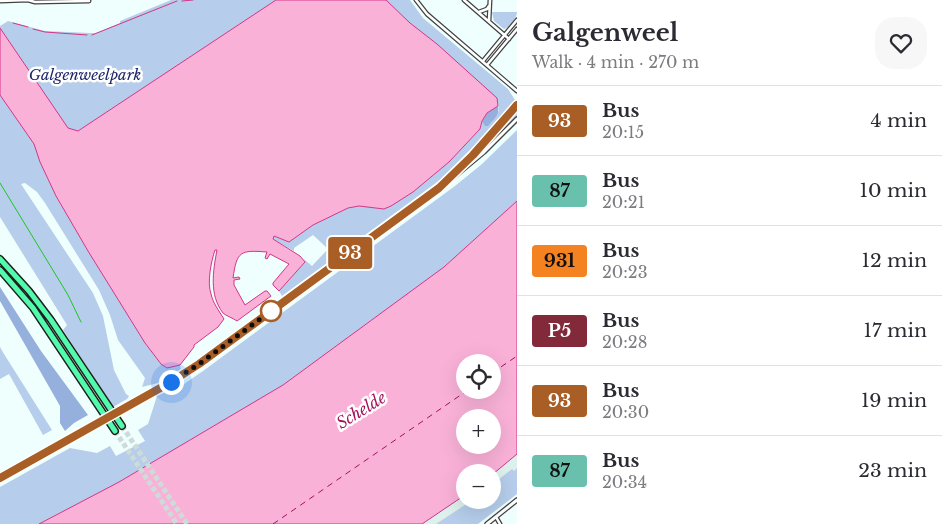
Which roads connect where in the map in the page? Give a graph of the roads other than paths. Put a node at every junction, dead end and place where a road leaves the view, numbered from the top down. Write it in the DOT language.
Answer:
graph roads {
  1 [pos="416,0"];
  2 [pos="464,0"];
  3 [pos="490,0"];
  4 [pos="0,1"];
  5 [pos="31,1"];
  6 [pos="52,1"];
  7 [pos="89,2"];
  8 [pos="490,5"];
  9 [pos="479,12"];
  10 [pos="517,20"];
  11 [pos="490,21"];
  12 [pos="517,29"];
  13 [pos="505,35"];
  14 [pos="509,38"];
  15 [pos="482,61"];
  16 [pos="487,65"];
  17 [pos="517,91"];
  18 [pos="517,105"];
  19 [pos="517,118"];
  20 [pos="439,188"];
  21 [pos="0,259"];
  22 [pos="0,270"];
  23 [pos="122,426"];
  24 [pos="116,431"];
  25 [pos="0,478"];
  26 [pos="517,500"];
  27 [pos="496,518"];
  28 [pos="487,524"];
  29 [pos="500,524"];
  1 -- 15 [label="street"];
  2 -- 9 [label="street"];
  3 -- 8 [label="street"];
  4 -- 5 [label="street"];
  5 -- 6 [label="street"];
  6 -- 7 [label="street"];
  8 -- 9 [label="street"];
  8 -- 11 [label="street"];
  9 -- 11 [label="street"];
  10 -- 13 [label="street"];
  11 -- 13 [label="street"];
  12 -- 14 [label="street"];
  13 -- 14 [label="street"];
  13 -- 15 [label="street"];
  14 -- 16 [label="street"];
  15 -- 16 [label="street"];
  16 -- 17 [label="street"];
  18 -- 20 [label="street"];
  19 -- 20 [label="street"];
  20 -- 25 [label="street, bridge"];
  21 -- 23 [label="highway"];
  22 -- 24 [label="highway"];
  26 -- 27 [label="street"];
  27 -- 28 [label="street"];
  27 -- 29 [label="street"];
}
